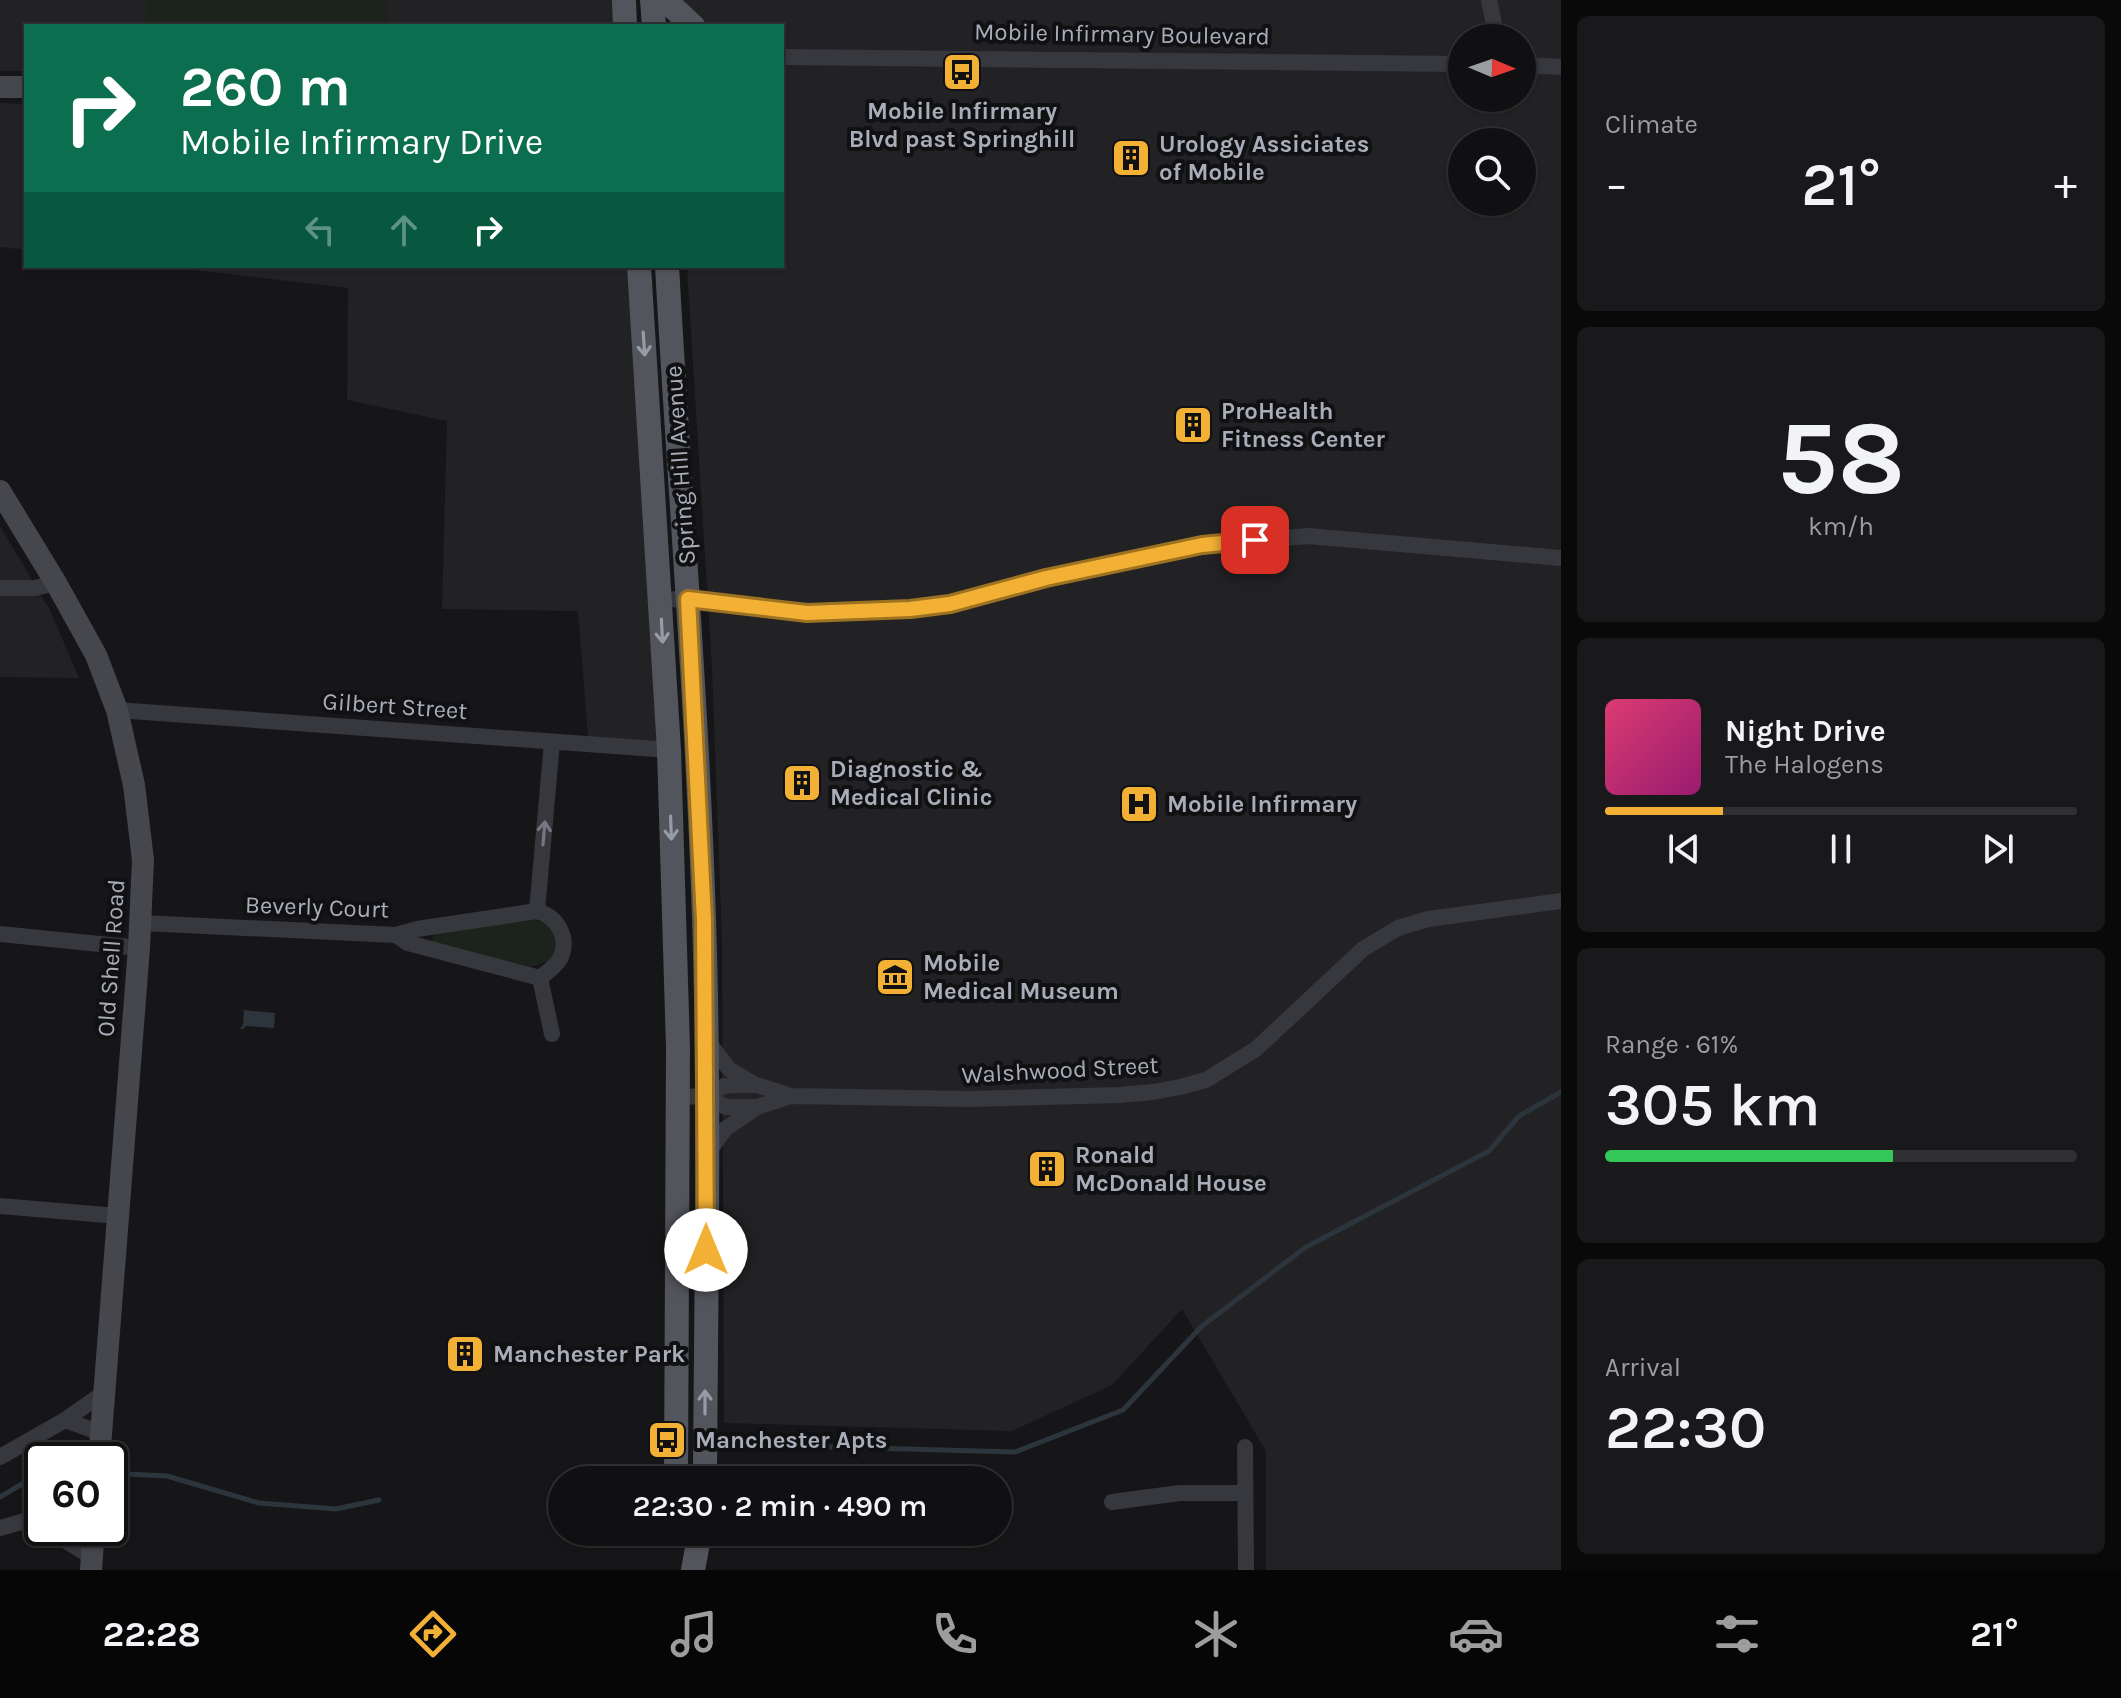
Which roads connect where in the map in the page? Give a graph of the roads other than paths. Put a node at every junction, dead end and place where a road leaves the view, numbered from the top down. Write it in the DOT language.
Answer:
graph roads {
  1 [pos="624,0"];
  2 [pos="652,0"];
  3 [pos="665,0"];
  4 [pos="1489,0"];
  5 [pos="625,24"];
  6 [pos="654,24"];
  7 [pos="691,24"];
  8 [pos="1494,24"];
  9 [pos="784,57"];
  10 [pos="1448,64"];
  11 [pos="1536,66"];
  12 [pos="1561,67"];
  13 [pos="0,87"];
  14 [pos="24,87"];
  15 [pos="639,268"];
  16 [pos="667,268"];
  17 [pos="0,491"];
  18 [pos="1561,558"];
  19 [pos="56,583"];
  20 [pos="0,588"];
  21 [pos="660,599"];
  22 [pos="688,599"];
  23 [pos="117,710"];
  24 [pos="552,742"];
  25 [pos="669,750"];
  26 [pos="1561,901"];
  27 [pos="537,911"];
  28 [pos="141,923"];
  29 [pos="0,934"];
  30 [pos="396,935"];
  31 [pos="139,948"];
  32 [pos="540,978"];
  33 [pos="552,1034"];
  34 [pos="706,1038"];
  35 [pos="757,1085"];
  36 [pos="677,1096"];
  37 [pos="791,1096"];
  38 [pos="706,1097"];
  39 [pos="757,1107"];
  40 [pos="707,1154"];
  41 [pos="0,1206"];
  42 [pos="118,1216"];
  43 [pos="105,1392"];
  44 [pos="65,1420"];
  45 [pos="101,1433"];
  46 [pos="100,1442"];
  47 [pos="1245,1447"];
  48 [pos="0,1457"];
  49 [pos="676,1466"];
  50 [pos="705,1466"];
  51 [pos="1245,1493"];
  52 [pos="1112,1502"];
  53 [pos="24,1525"];
  54 [pos="0,1528"];
  55 [pos="69,1546"];
  56 [pos="685,1546"];
  57 [pos="697,1546"];
  58 [pos="92,1563"];
  59 [pos="691,1570"];
  60 [pos="1246,1570"];
  1 -- 5 [label="main road"];
  2 -- 6 [label="main road"];
  3 -- 7 [label="main road"];
  4 -- 8 [label="street"];
  9 -- 10 [label="street, Mobile Infirmary Boulevard"];
  11 -- 12 [label="street"];
  13 -- 14 [label="street"];
  15 -- 21 [label="main road, Spring Hill Avenue, one-way"];
  16 -- 22 [label="main road, Spring Hill Avenue"];
  17 -- 19 [label="street, Old Shell Road"];
  18 -- 22 [label="street"];
  19 -- 20 [label="street"];
  19 -- 23 [label="street, Old Shell Road"];
  21 -- 22 [label="street"];
  21 -- 25 [label="main road, Spring Hill Avenue, one-way"];
  22 -- 34 [label="main road, Spring Hill Avenue"];
  23 -- 24 [label="street, Gilbert Street"];
  23 -- 28 [label="street, Old Shell Road"];
  24 -- 25 [label="street, Gilbert Street"];
  27 -- 24 [label="street, one-way"];
  25 -- 36 [label="main road, Spring Hill Avenue, one-way"];
  26 -- 37 [label="street, Walshwood Street"];
  27 -- 30 [label="street, Beverly Court"];
  27 -- 32 [label="street"];
  28 -- 30 [label="street, Beverly Court"];
  28 -- 31 [label="street, Old Shell Road"];
  29 -- 31 [label="street"];
  30 -- 32 [label="street"];
  31 -- 42 [label="street, Old Shell Road"];
  32 -- 33 [label="street"];
  34 -- 35 [label="street, Walshwood Street"];
  34 -- 38 [label="main road, Spring Hill Avenue"];
  35 -- 37 [label="street, Walshwood Street"];
  35 -- 38 [label="street, Walshwood Street"];
  36 -- 38 [label="street, Walshwood Street"];
  36 -- 49 [label="main road, Spring Hill Avenue"];
  37 -- 39 [label="street, Walshwood Street"];
  38 -- 39 [label="street, Walshwood Street"];
  38 -- 40 [label="main road, Spring Hill Avenue"];
  39 -- 40 [label="street, Walshwood Street"];
  50 -- 40 [label="main road, Spring Hill Avenue, one-way"];
  41 -- 42 [label="street"];
  42 -- 43 [label="street, Old Shell Road"];
  43 -- 44 [label="street"];
  43 -- 45 [label="street, Old Shell Road"];
  44 -- 45 [label="street"];
  44 -- 48 [label="street"];
  45 -- 46 [label="street, Old Shell Road"];
  47 -- 51 [label="street"];
  51 -- 52 [label="street"];
  51 -- 60 [label="street"];
  53 -- 54 [label="street"];
  55 -- 58 [label="street"];
  56 -- 59 [label="main road"];
  57 -- 59 [label="main road"];
}
